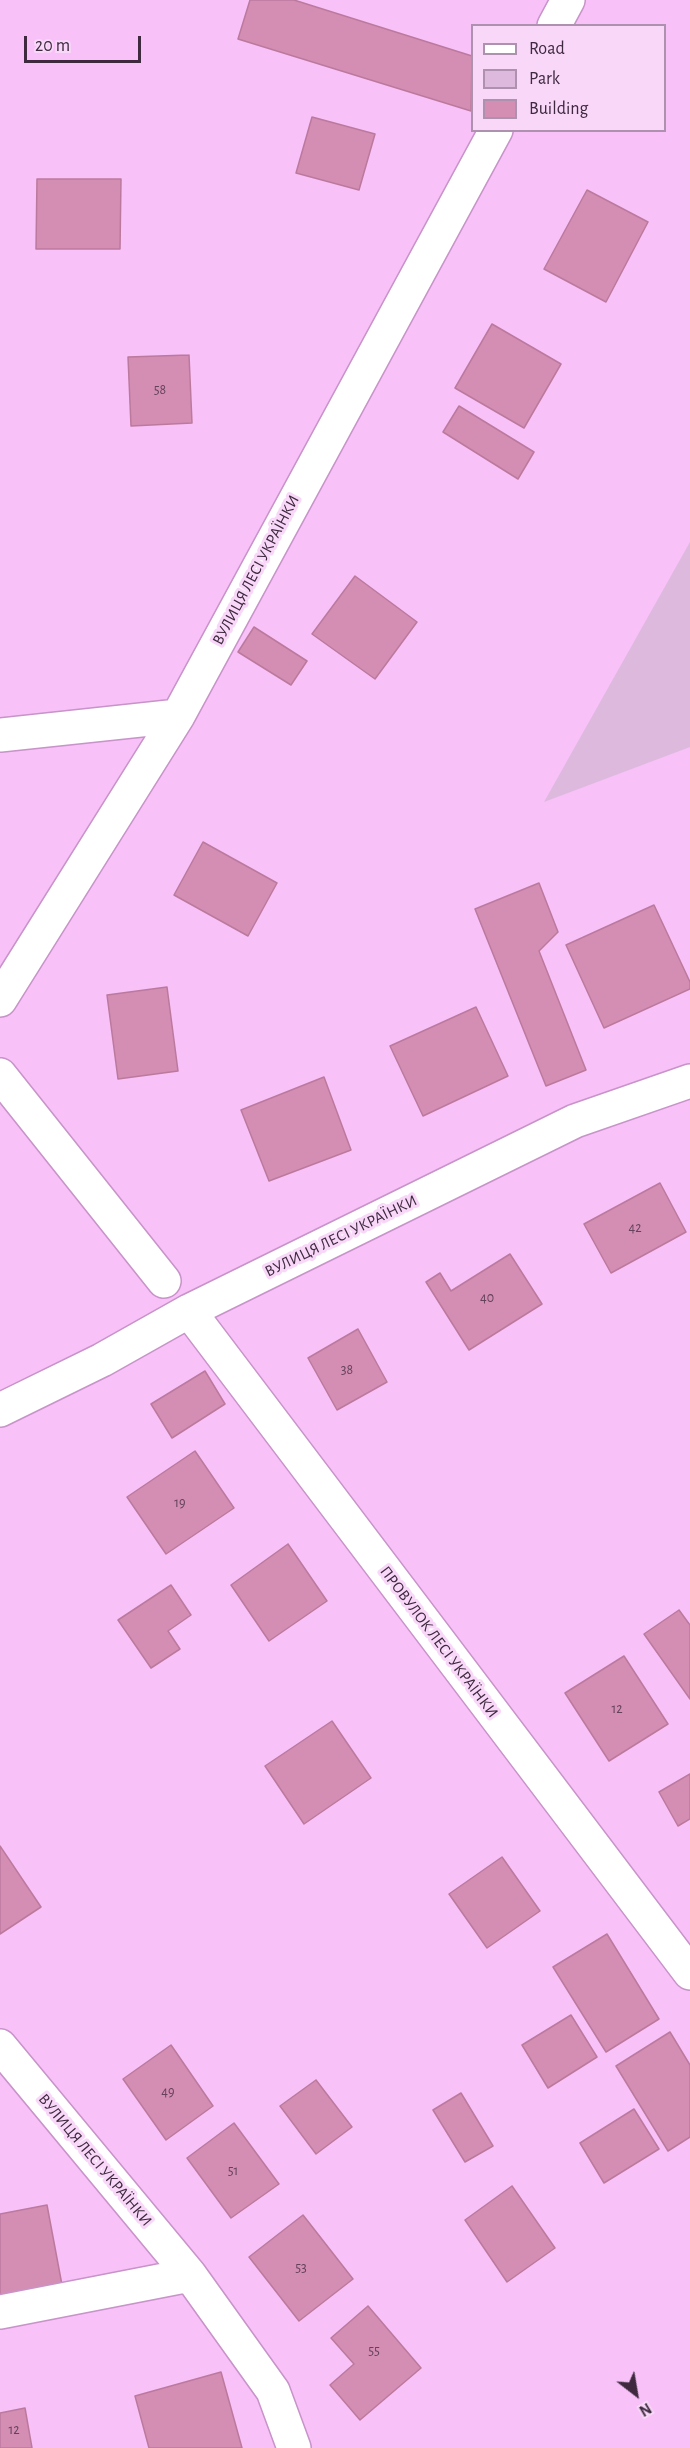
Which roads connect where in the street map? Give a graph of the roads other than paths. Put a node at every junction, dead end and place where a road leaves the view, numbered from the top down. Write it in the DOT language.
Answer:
graph roads {
  1 [pos="568,0"];
  2 [pos="555,24"];
  3 [pos="495,132"];
  4 [pos="178,716"];
  5 [pos="0,735"];
  6 [pos="0,1000"];
  7 [pos="0,1075"];
  8 [pos="690,1081"];
  9 [pos="164,1281"];
  10 [pos="189,1311"];
  11 [pos="0,1410"];
  12 [pos="690,1973"];
  13 [pos="0,2046"];
  14 [pos="190,2275"];
  15 [pos="0,2312"];
  16 [pos="294,2448"];
  1 -- 2 [label="street"];
  3 -- 4 [label="street, ВУЛИЦЯ ЛЕСІ УКРАЇНКИ"];
  4 -- 5 [label="street"];
  4 -- 6 [label="street, ВУЛИЦЯ ЛЕСІ УКРАЇНКИ"];
  7 -- 9 [label="street"];
  8 -- 10 [label="street, ВУЛИЦЯ ЛЕСІ УКРАЇНКИ"];
  10 -- 11 [label="street, ВУЛИЦЯ ЛЕСІ УКРАЇНКИ"];
  10 -- 12 [label="street, ПРОВУЛОК ЛЕСІ УКРАЇНКИ"];
  13 -- 14 [label="street, ВУЛИЦЯ ЛЕСІ УКРАЇНКИ"];
  14 -- 15 [label="street"];
  14 -- 16 [label="street, ВУЛИЦЯ ЛЕСІ УКРАЇНКИ"];
}
